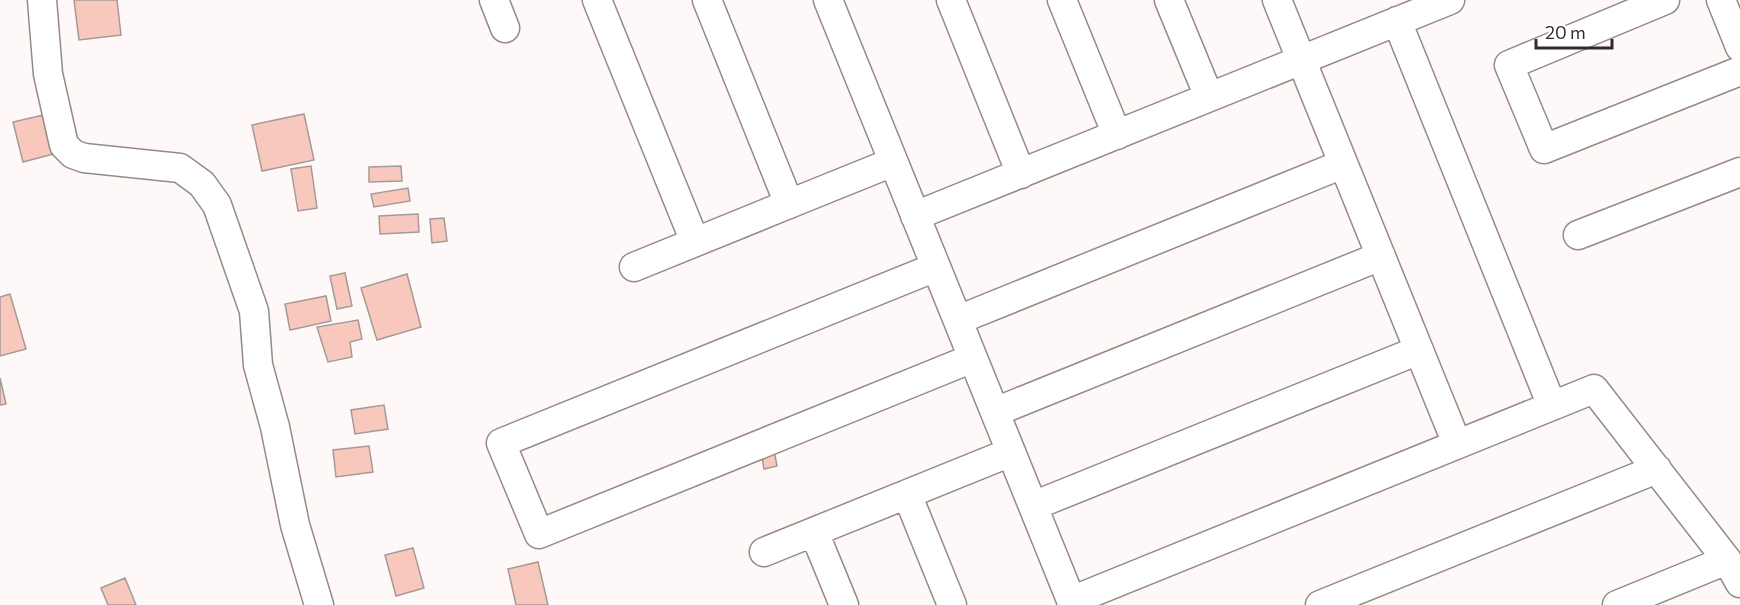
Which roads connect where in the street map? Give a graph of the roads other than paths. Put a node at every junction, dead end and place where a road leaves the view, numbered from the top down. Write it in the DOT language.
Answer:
graph roads {
  1 [pos="42,0"];
  2 [pos="494,0"];
  3 [pos="597,0"];
  4 [pos="707,0"];
  5 [pos="828,0"];
  6 [pos="951,0"];
  7 [pos="1062,0"];
  8 [pos="1169,0"];
  9 [pos="1277,0"];
  10 [pos="1450,0"];
  11 [pos="1665,0"];
  12 [pos="1721,0"];
  13 [pos="1397,21"];
  14 [pos="506,28"];
  15 [pos="1740,47"];
  16 [pos="1301,60"];
  17 [pos="1740,71"];
  18 [pos="1209,97"];
  19 [pos="1117,135"];
  20 [pos="893,162"];
  21 [pos="1343,164"];
  22 [pos="1740,172"];
  23 [pos="1021,174"];
  24 [pos="789,204"];
  25 [pos="915,216"];
  26 [pos="1578,235"];
  27 [pos="695,242"];
  28 [pos="1381,256"];
  29 [pos="634,267"];
  30 [pos="936,267"];
  31 [pos="958,320"];
  32 [pos="1419,350"];
  33 [pos="973,358"];
  34 [pos="1552,405"];
  35 [pos="995,412"];
  36 [pos="1457,444"];
  37 [pos="1011,452"];
  38 [pos="1657,469"];
  39 [pos="907,494"];
  40 [pos="1033,506"];
  41 [pos="814,532"];
  42 [pos="764,552"];
  43 [pos="1734,572"];
  44 [pos="1072,603"];
  45 [pos="319,605"];
  46 [pos="844,605"];
  47 [pos="952,605"];
  48 [pos="1320,605"];
  49 [pos="1617,605"];
  1 -- 45 [label="street"];
  2 -- 14 [label="street"];
  3 -- 27 [label="street"];
  4 -- 24 [label="street"];
  5 -- 20 [label="street"];
  6 -- 23 [label="street"];
  7 -- 19 [label="street"];
  8 -- 18 [label="street"];
  9 -- 16 [label="street"];
  10 -- 13 [label="street"];
  11 -- 17 [label="street"];
  12 -- 15 [label="street"];
  13 -- 16 [label="street"];
  13 -- 34 [label="street"];
  16 -- 18 [label="street"];
  16 -- 21 [label="street"];
  18 -- 19 [label="street"];
  19 -- 23 [label="street"];
  20 -- 24 [label="street"];
  20 -- 25 [label="street"];
  21 -- 28 [label="street"];
  21 -- 31 [label="street"];
  22 -- 26 [label="street"];
  23 -- 25 [label="street"];
  24 -- 27 [label="street"];
  25 -- 30 [label="street"];
  27 -- 29 [label="street"];
  28 -- 32 [label="street"];
  28 -- 35 [label="street"];
  30 -- 31 [label="street"];
  30 -- 33 [label="street"];
  31 -- 33 [label="street"];
  32 -- 36 [label="street"];
  32 -- 40 [label="street"];
  33 -- 35 [label="street"];
  34 -- 36 [label="street"];
  34 -- 38 [label="street"];
  35 -- 37 [label="street"];
  36 -- 44 [label="street"];
  37 -- 39 [label="street"];
  37 -- 40 [label="street"];
  38 -- 43 [label="street"];
  38 -- 48 [label="street"];
  39 -- 41 [label="street"];
  39 -- 47 [label="street"];
  40 -- 44 [label="street"];
  41 -- 42 [label="street"];
  41 -- 46 [label="street"];
  43 -- 49 [label="street"];
}
